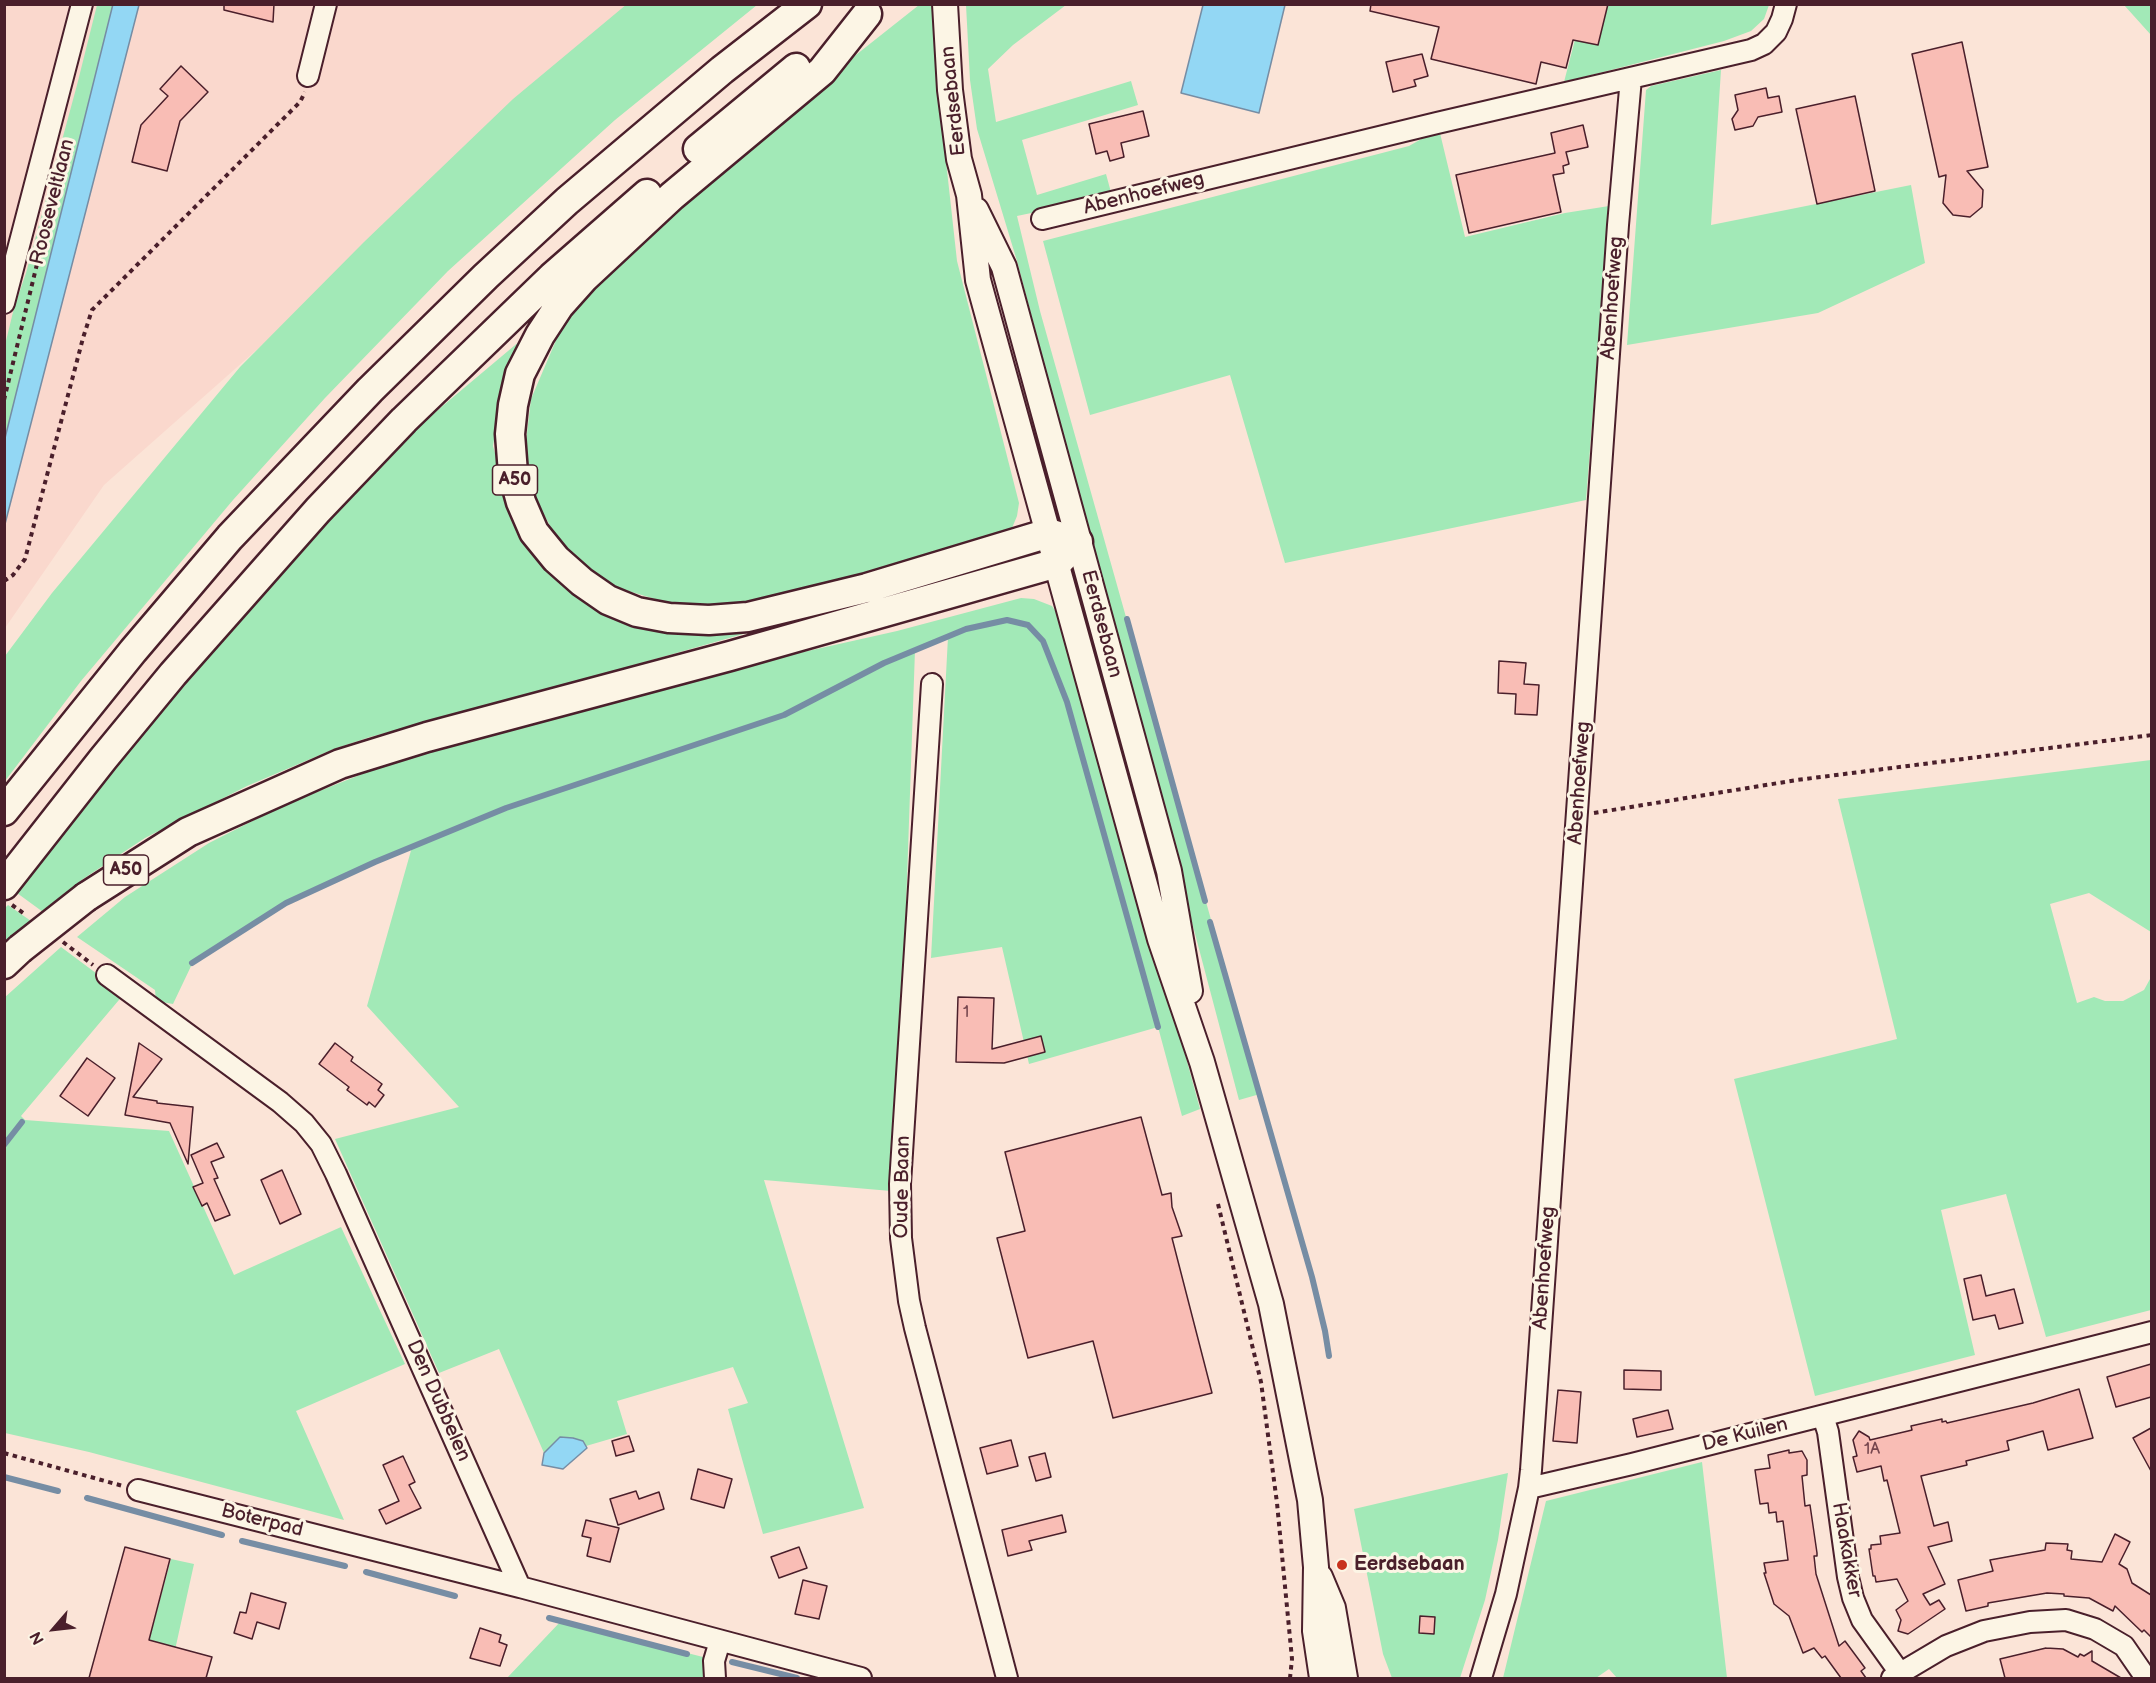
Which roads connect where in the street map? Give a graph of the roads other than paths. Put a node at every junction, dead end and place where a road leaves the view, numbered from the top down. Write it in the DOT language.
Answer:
graph roads {
  1 [pos="82,4"];
  2 [pos="326,4"];
  3 [pos="807,4"];
  4 [pos="945,4"];
  5 [pos="1786,4"];
  6 [pos="873,9"];
  7 [pos="308,76"];
  8 [pos="1631,78"];
  9 [pos="969,195"];
  10 [pos="1042,219"];
  11 [pos="4,303"];
  12 [pos="1049,533"];
  13 [pos="1078,542"];
  14 [pos="1057,563"];
  15 [pos="932,684"];
  16 [pos="4,811"];
  17 [pos="4,885"];
  18 [pos="12,956"];
  19 [pos="107,975"];
  20 [pos="1202,1062"];
  21 [pos="2151,1332"];
  22 [pos="1823,1416"];
  23 [pos="1529,1488"];
  24 [pos="138,1490"];
  25 [pos="1316,1567"];
  26 [pos="520,1587"];
  27 [pos="720,1641"];
  28 [pos="1896,1676"];
  29 [pos="715,1678"];
  30 [pos="861,1678"];
  31 [pos="1007,1678"];
  32 [pos="1322,1678"];
  33 [pos="1345,1678"];
  34 [pos="1481,1678"];
  35 [pos="2146,1678"];
  1 -- 11 [label="street, Rooseveltlaan"];
  2 -- 7 [label="street"];
  3 -- 16 [label="highway"];
  4 -- 9 [label="main road, Eerdsebaan"];
  5 -- 8 [label="street, Abenhoefweg"];
  6 -- 12 [label="highway, A50"];
  6 -- 17 [label="highway, A50"];
  8 -- 10 [label="street, Abenhoefweg"];
  8 -- 23 [label="street, Abenhoefweg"];
  9 -- 12 [label="main road, Eerdsebaan"];
  9 -- 13 [label="main road, Eerdsebaan"];
  12 -- 13 [label="highway"];
  12 -- 14 [label="main road, Eerdsebaan"];
  13 -- 14 [label="highway"];
  13 -- 20 [label="main road, Eerdsebaan"];
  14 -- 18 [label="highway, A50, bridge"];
  14 -- 20 [label="main road, Eerdsebaan"];
  15 -- 31 [label="street, Oude Baan"];
  19 -- 26 [label="street, Den Dubbelen"];
  20 -- 25 [label="main road, Eerdsebaan"];
  21 -- 22 [label="street, De Kuilen"];
  22 -- 23 [label="street, De Kuilen"];
  22 -- 28 [label="street, Haakakker"];
  23 -- 34 [label="street"];
  24 -- 26 [label="street, Boterpad"];
  25 -- 32 [label="main road, Eerdsebaan"];
  25 -- 33 [label="main road, Eerdsebaan"];
  26 -- 27 [label="street"];
  27 -- 29 [label="street"];
  27 -- 30 [label="street"];
  28 -- 35 [label="street, Haakakker"];
}
